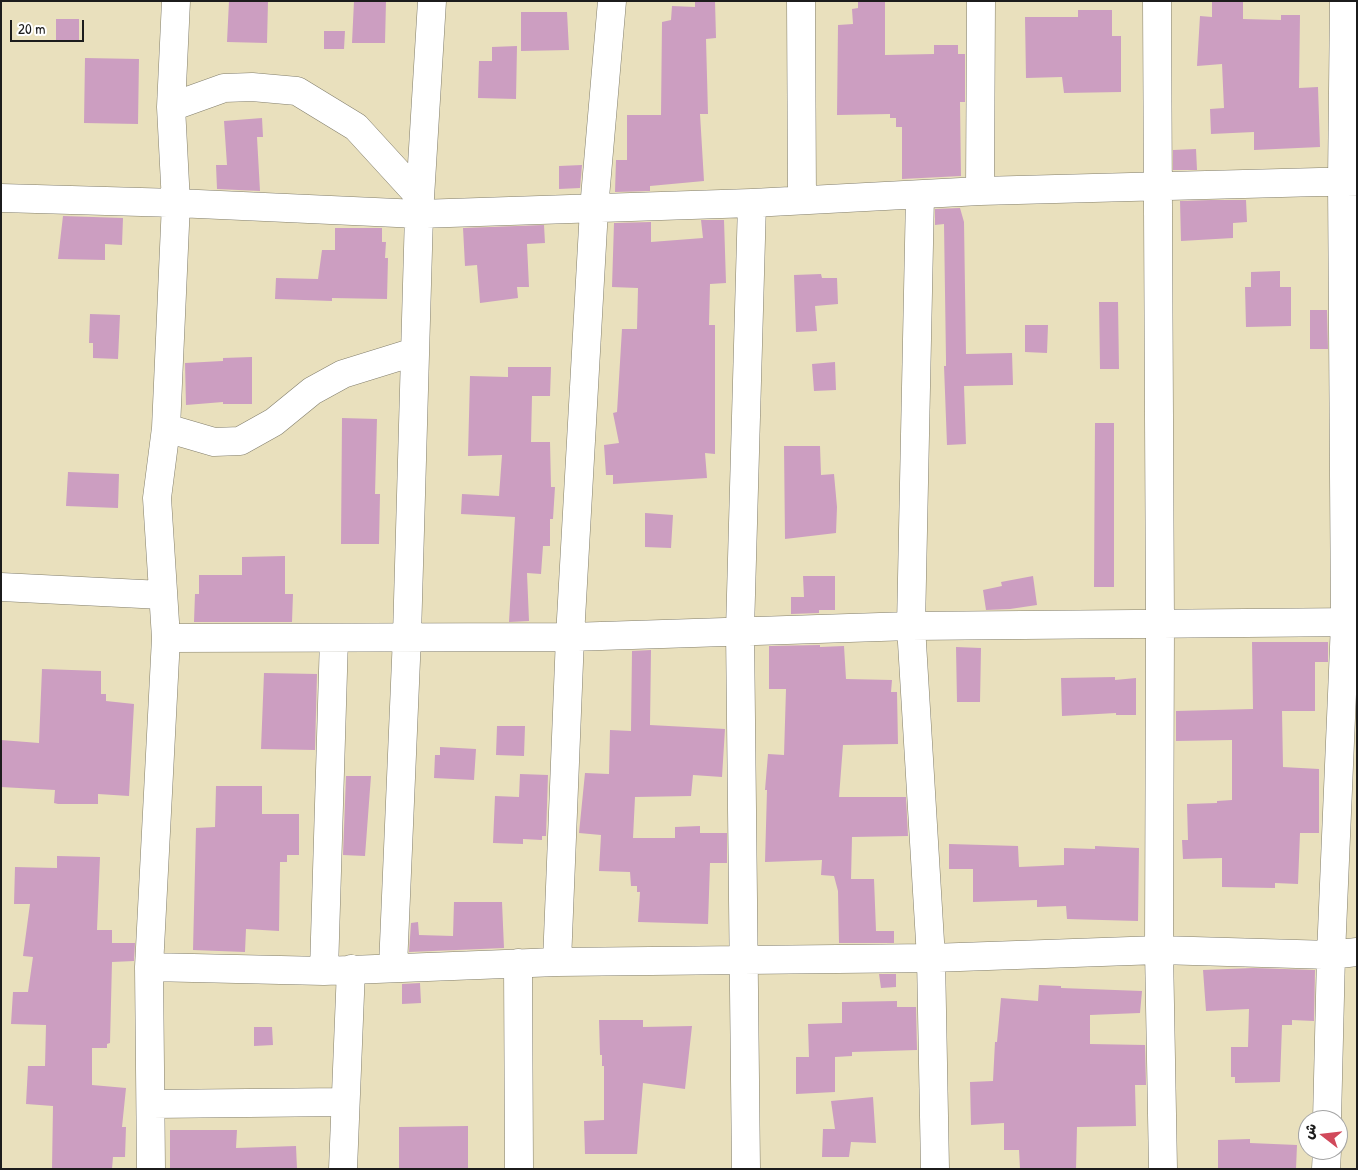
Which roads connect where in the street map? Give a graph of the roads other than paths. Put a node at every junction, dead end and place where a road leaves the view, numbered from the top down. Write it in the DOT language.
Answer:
graph roads {
  1 [pos="176,1"];
  2 [pos="432,1"];
  3 [pos="612,1"];
  4 [pos="801,1"];
  5 [pos="981,1"];
  6 [pos="1157,1"];
  7 [pos="1344,1"];
  8 [pos="171,107"];
  9 [pos="1350,181"];
  10 [pos="1157,186"];
  11 [pos="980,191"];
  12 [pos="920,196"];
  13 [pos="1,198"];
  14 [pos="802,200"];
  15 [pos="176,203"];
  16 [pos="752,203"];
  17 [pos="419,206"];
  18 [pos="594,209"];
  19 [pos="414,352"];
  20 [pos="166,428"];
  21 [pos="1,587"];
  22 [pos="162,595"];
  23 [pos="1351,622"];
  24 [pos="1160,624"];
  25 [pos="911,626"];
  26 [pos="740,630"];
  27 [pos="407,636"];
  28 [pos="570,637"];
  29 [pos="166,638"];
  30 [pos="334,638"];
  31 [pos="1159,950"];
  32 [pos="1344,953"];
  33 [pos="931,958"];
  34 [pos="744,959"];
  35 [pos="557,962"];
  36 [pos="518,963"];
  37 [pos="150,967"];
  38 [pos="393,967"];
  39 [pos="351,969"];
  40 [pos="324,971"];
  41 [pos="344,1102"];
  42 [pos="152,1104"];
  43 [pos="1328,1110"];
  44 [pos="152,1169"];
  45 [pos="343,1169"];
  46 [pos="519,1169"];
  47 [pos="746,1169"];
  48 [pos="936,1169"];
  49 [pos="1163,1169"];
  1 -- 8 [label="street"];
  2 -- 17 [label="street"];
  3 -- 18 [label="street"];
  4 -- 14 [label="street"];
  5 -- 11 [label="street"];
  6 -- 10 [label="street"];
  7 -- 9 [label="street"];
  8 -- 15 [label="street"];
  8 -- 17 [label="street"];
  9 -- 10 [label="street"];
  9 -- 23 [label="street"];
  10 -- 11 [label="street"];
  10 -- 24 [label="street"];
  11 -- 12 [label="street"];
  12 -- 14 [label="street"];
  12 -- 25 [label="street"];
  13 -- 15 [label="street"];
  14 -- 16 [label="street"];
  15 -- 17 [label="street"];
  15 -- 20 [label="street"];
  16 -- 18 [label="street"];
  16 -- 26 [label="street"];
  17 -- 18 [label="street"];
  17 -- 19 [label="street"];
  18 -- 28 [label="street"];
  19 -- 20 [label="street"];
  19 -- 27 [label="street"];
  20 -- 22 [label="street"];
  21 -- 22 [label="street"];
  22 -- 29 [label="street"];
  23 -- 24 [label="street"];
  23 -- 32 [label="street"];
  24 -- 25 [label="street"];
  24 -- 31 [label="street"];
  25 -- 26 [label="street"];
  25 -- 33 [label="street"];
  26 -- 28 [label="street"];
  26 -- 34 [label="street"];
  27 -- 28 [label="street"];
  27 -- 30 [label="street"];
  27 -- 38 [label="street"];
  28 -- 35 [label="street"];
  29 -- 30 [label="street"];
  29 -- 37 [label="street"];
  30 -- 40 [label="street"];
  31 -- 32 [label="street"];
  31 -- 33 [label="street"];
  31 -- 49 [label="street"];
  32 -- 43 [label="street"];
  33 -- 34 [label="street"];
  33 -- 48 [label="street"];
  34 -- 35 [label="street"];
  34 -- 47 [label="street"];
  35 -- 36 [label="street"];
  36 -- 38 [label="street"];
  36 -- 46 [label="street"];
  37 -- 40 [label="street"];
  37 -- 42 [label="street"];
  38 -- 39 [label="street"];
  39 -- 40 [label="street"];
  39 -- 41 [label="street"];
  41 -- 42 [label="street"];
  41 -- 45 [label="street"];
  42 -- 44 [label="street"];
}
